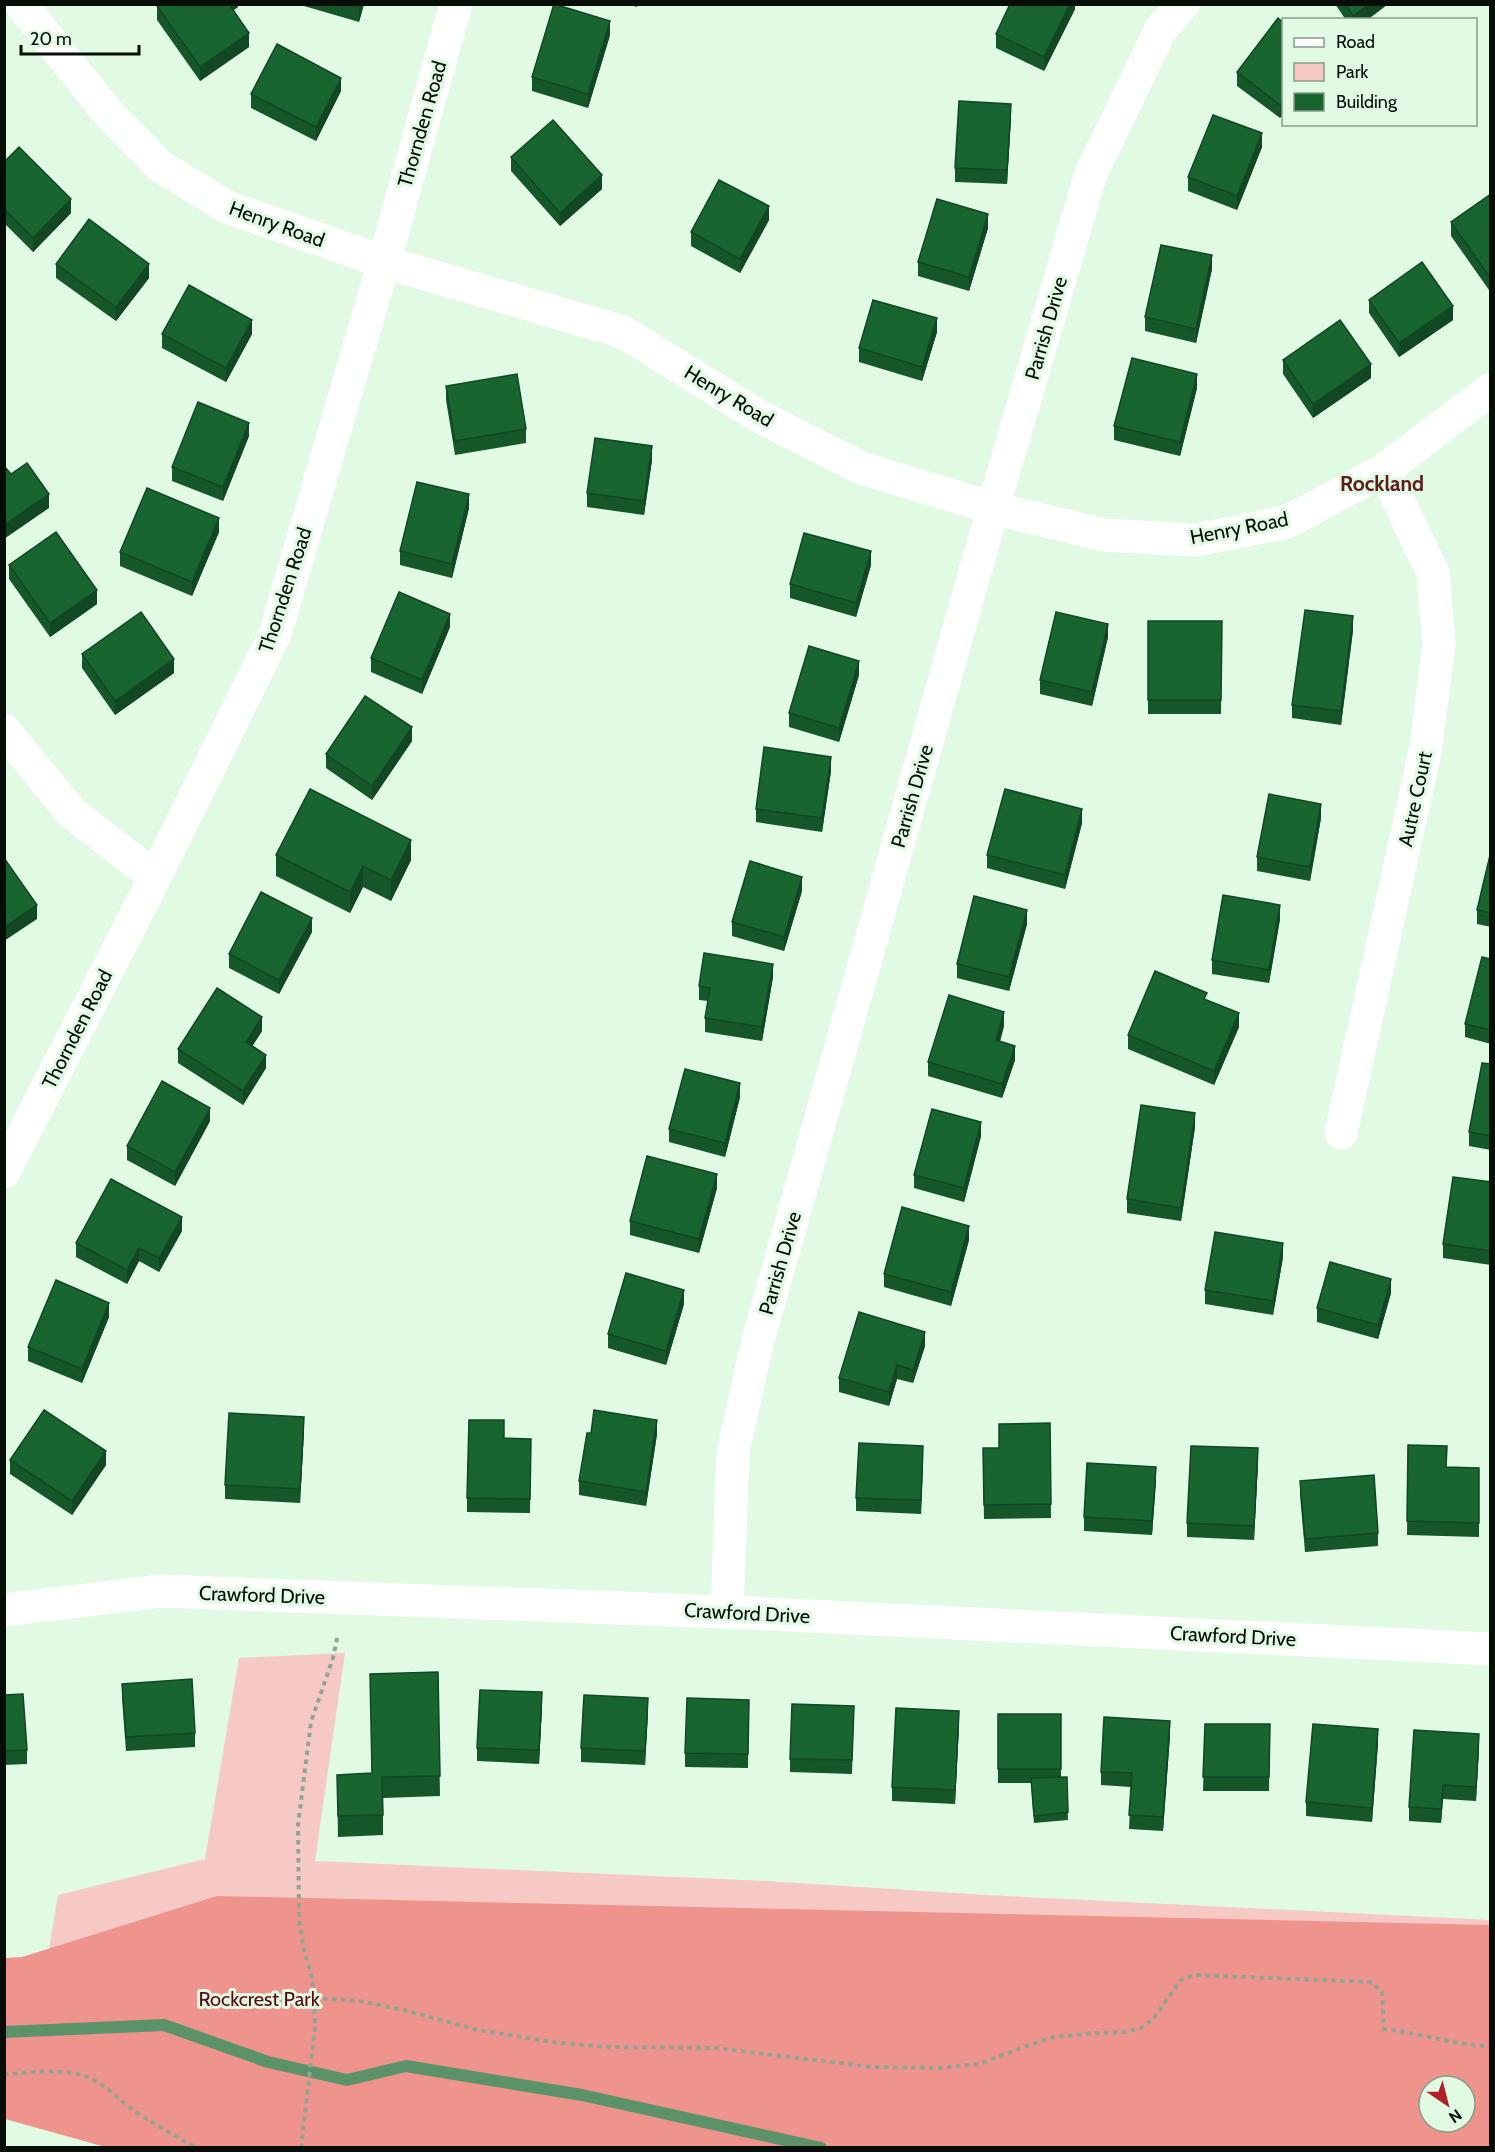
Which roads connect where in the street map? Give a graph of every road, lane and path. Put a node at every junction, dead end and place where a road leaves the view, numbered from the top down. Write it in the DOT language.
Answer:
graph roads {
  1 [pos="21,4"];
  2 [pos="456,4"];
  3 [pos="1183,4"];
  4 [pos="384,262"];
  5 [pos="1491,390"];
  6 [pos="1384,470"];
  7 [pos="993,508"];
  8 [pos="4,730"];
  9 [pos="155,877"];
  10 [pos="1341,1133"];
  11 [pos="4,1172"];
  12 [pos="341,1598"];
  13 [pos="4,1610"];
  14 [pos="727,1612"];
  15 [pos="1491,1649"];
  16 [pos="314,1998"];
  17 [pos="1491,2046"];
  18 [pos="4,2075"];
  19 [pos="197,2148"];
  20 [pos="301,2148"];
  1 -- 4 [label="street, Henry Road"];
  2 -- 4 [label="street, Thornden Road"];
  3 -- 7 [label="street, Parrish Drive"];
  4 -- 7 [label="street, Henry Road"];
  4 -- 9 [label="street, Thornden Road"];
  5 -- 6 [label="street, Henry Road"];
  6 -- 7 [label="street, Henry Road"];
  6 -- 10 [label="street, Autre Court"];
  7 -- 14 [label="street, Parrish Drive"];
  8 -- 9 [label="street"];
  9 -- 11 [label="street, Thornden Road"];
  12 -- 13 [label="street, Crawford Drive"];
  12 -- 14 [label="street, Crawford Drive"];
  12 -- 16 [label="path"];
  14 -- 15 [label="street, Crawford Drive"];
  16 -- 17 [label="path"];
  16 -- 20 [label="path"];
  18 -- 19 [label="path"];
}
